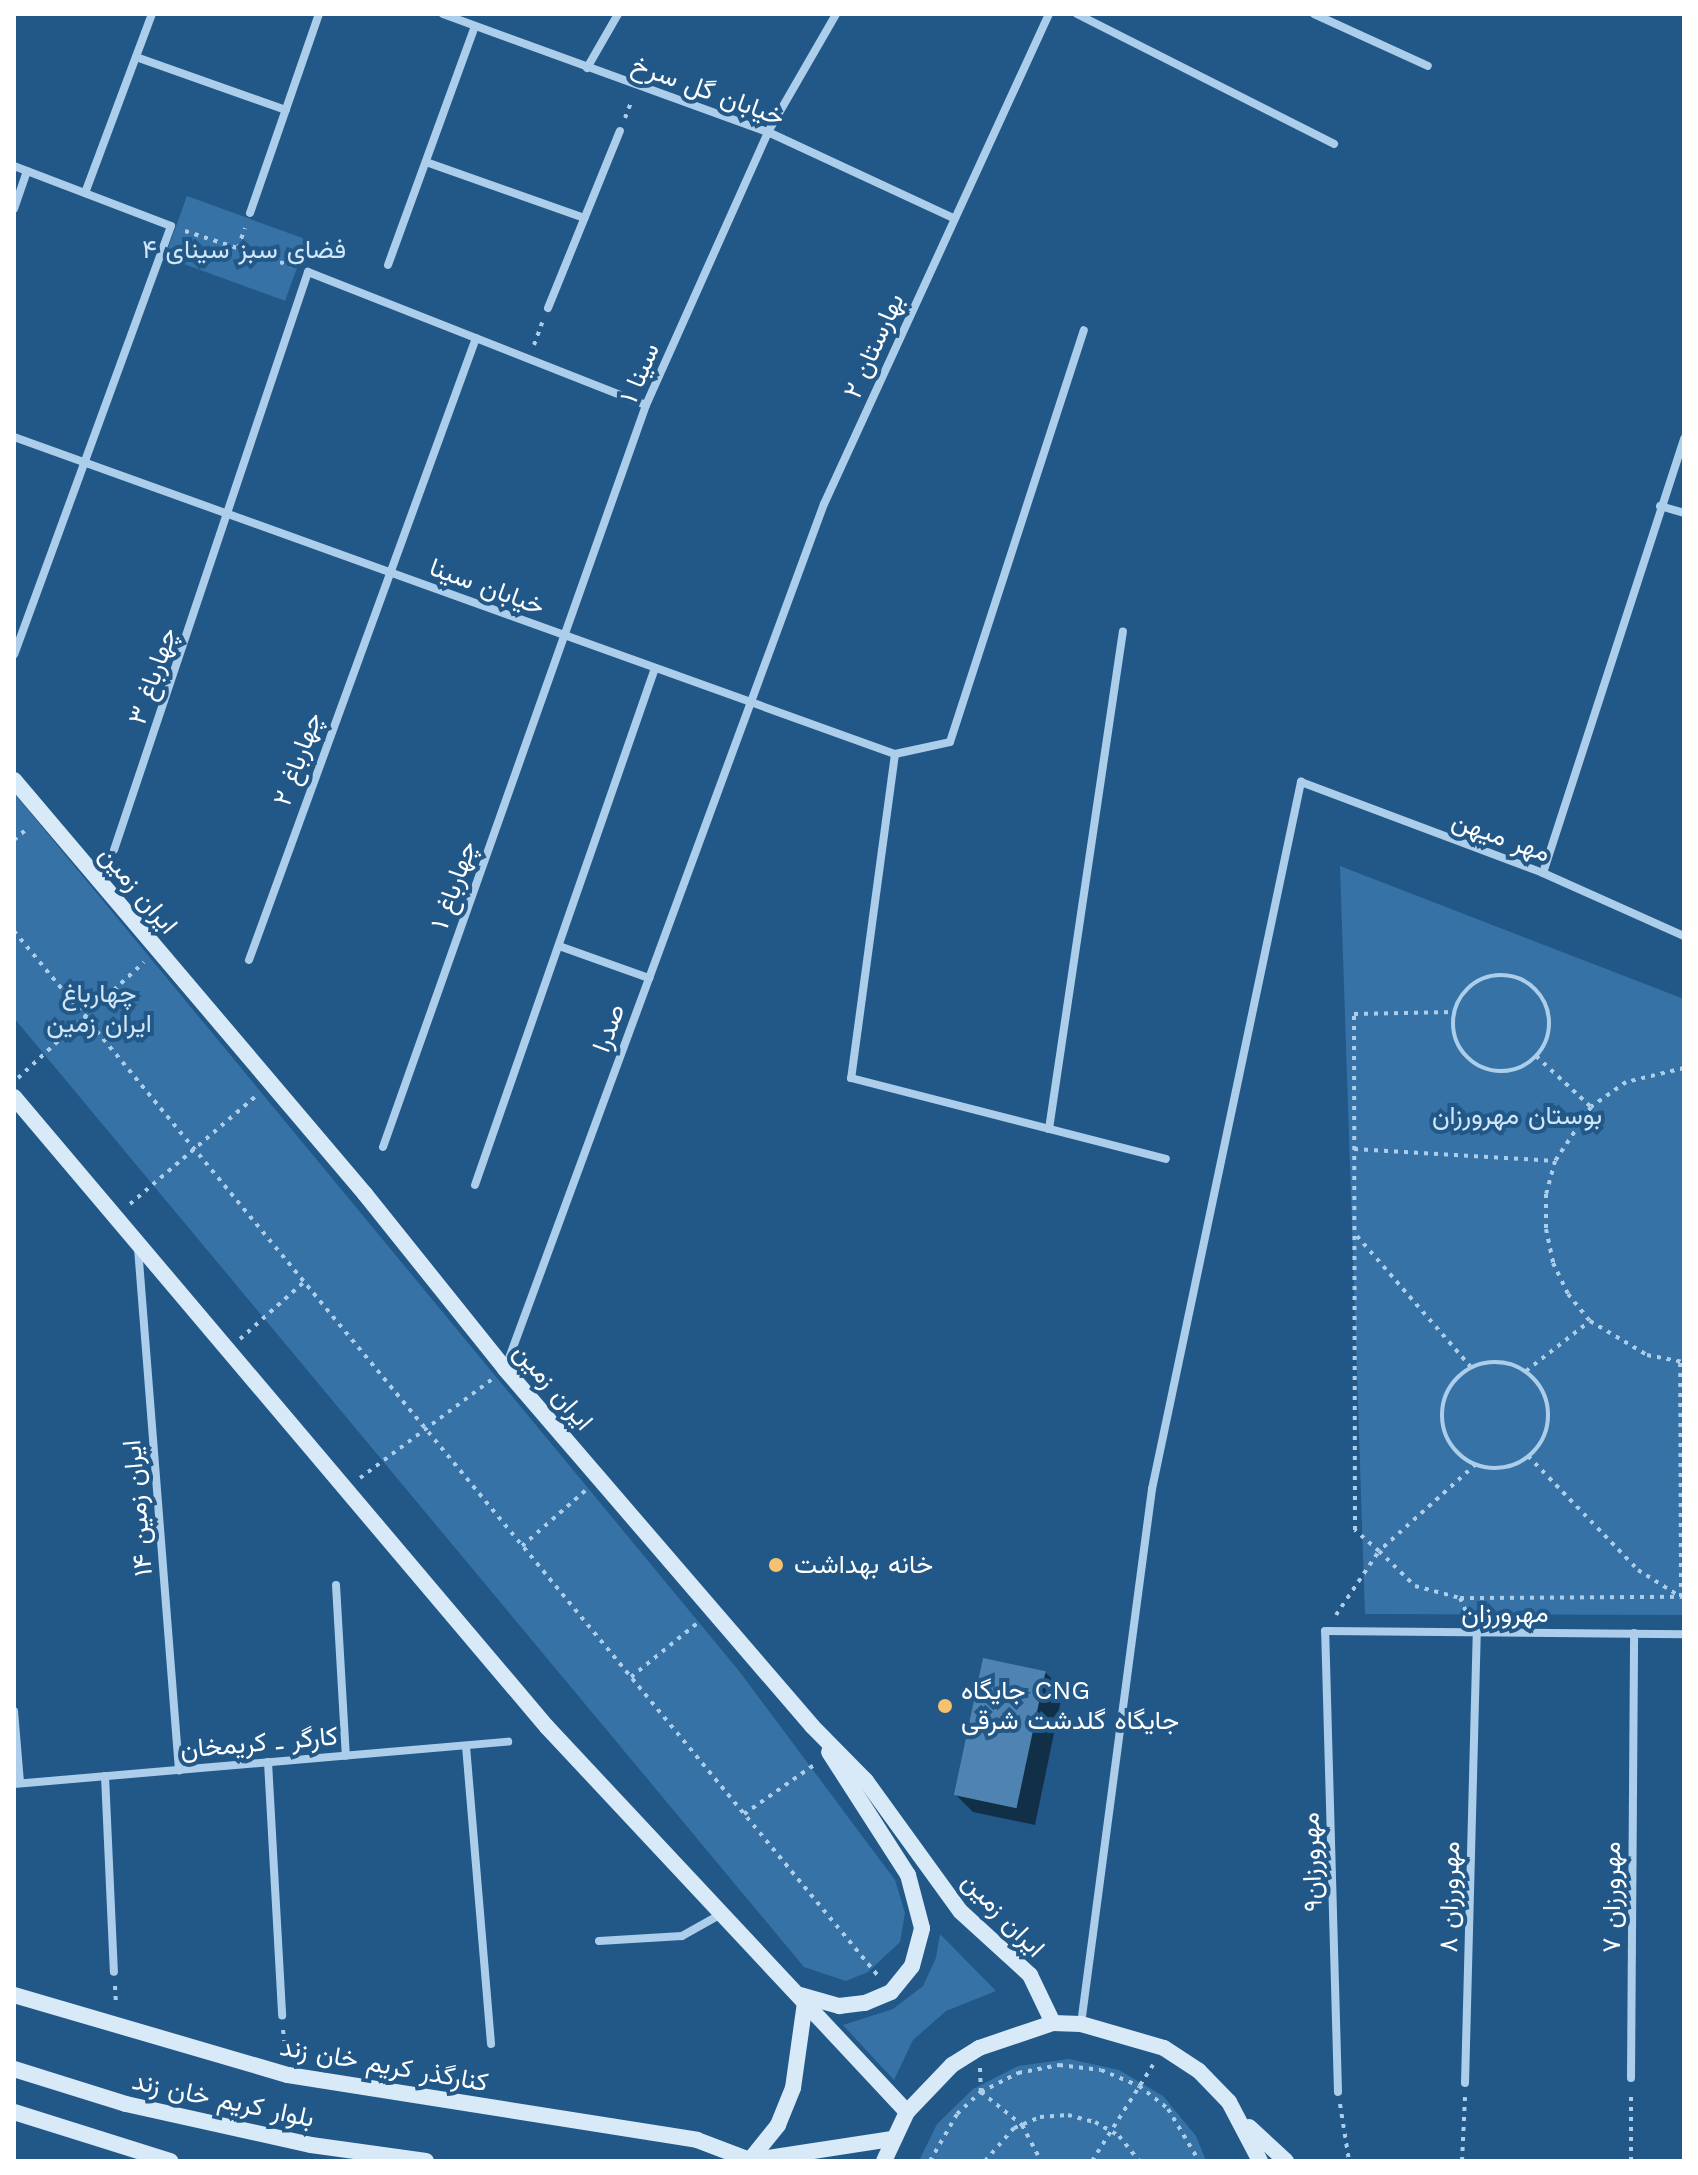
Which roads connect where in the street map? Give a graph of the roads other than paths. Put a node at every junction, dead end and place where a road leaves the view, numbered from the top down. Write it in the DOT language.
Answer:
graph roads {
  1 [pos="152,14"];
  2 [pos="319,14"];
  3 [pos="443,14"];
  4 [pos="618,14"];
  5 [pos="836,14"];
  6 [pos="1049,14"];
  7 [pos="1077,14"];
  8 [pos="1314,14"];
  9 [pos="475,26"];
  10 [pos="136,57"];
  11 [pos="1428,66"];
  12 [pos="587,68"];
  13 [pos="286,110"];
  14 [pos="620,131"];
  15 [pos="768,132"];
  16 [pos="1334,144"];
  17 [pos="426,162"];
  18 [pos="14,166"];
  19 [pos="27,171"];
  20 [pos="85,193"];
  21 [pos="14,209"];
  22 [pos="250,213"];
  23 [pos="584,218"];
  24 [pos="953,218"];
  25 [pos="388,265"];
  26 [pos="548,308"];
  27 [pos="1084,330"];
  28 [pos="476,338"];
  29 [pos="646,405"];
  30 [pos="14,437"];
  31 [pos="1684,438"];
  32 [pos="83,463"];
  33 [pos="1660,506"];
  34 [pos="1684,513"];
  35 [pos="230,516"];
  36 [pos="389,573"];
  37 [pos="1123,631"];
  38 [pos="563,635"];
  39 [pos="14,654"];
  40 [pos="655,668"];
  41 [pos="750,701"];
  42 [pos="895,754"];
  43 [pos="14,780"];
  44 [pos="114,850"];
  45 [pos="1543,873"];
  46 [pos="1684,936"];
  47 [pos="559,946"];
  48 [pos="249,960"];
  49 [pos="649,978"];
  50 [pos="16,1105"];
  51 [pos="1049,1129"];
  52 [pos="383,1147"];
  53 [pos="1166,1159"];
  54 [pos="475,1185"];
  55 [pos="138,1243"];
  56 [pos="505,1369"];
  57 [pos="336,1585"];
  58 [pos="1325,1631"];
  59 [pos="1634,1633"];
  60 [pos="1684,1634"];
  61 [pos="1477,1635"];
  62 [pos="14,1711"];
  63 [pos="812,1726"];
  64 [pos="508,1742"];
  65 [pos="466,1746"];
  66 [pos="346,1756"];
  67 [pos="268,1762"];
  68 [pos="179,1770"];
  69 [pos="105,1776"];
  70 [pos="17,1784"];
  71 [pos="721,1914"];
  72 [pos="599,1941"];
  73 [pos="114,1972"];
  74 [pos="14,1995"];
  75 [pos="800,1998"];
  76 [pos="282,2016"];
  77 [pos="1053,2023"];
  78 [pos="1081,2024"];
  79 [pos="491,2044"];
  80 [pos="14,2069"];
  81 [pos="1631,2078"];
  82 [pos="1465,2083"];
  83 [pos="1338,2092"];
  84 [pos="14,2112"];
  85 [pos="907,2112"];
  86 [pos="1241,2120"];
  87 [pos="892,2139"];
  88 [pos="170,2161"];
  89 [pos="426,2161"];
  90 [pos="749,2161"];
  91 [pos="884,2161"];
  92 [pos="1260,2161"];
  93 [pos="1286,2161"];
  1 -- 10 [label="street"];
  2 -- 13 [label="street"];
  3 -- 9 [label="street, خیابان گل سرخ"];
  4 -- 12 [label="street"];
  5 -- 15 [label="street, سینا ۱"];
  6 -- 24 [label="street, بهارستان ۲"];
  7 -- 16 [label="street"];
  8 -- 11 [label="street"];
  9 -- 12 [label="street, خیابان گل سرخ"];
  9 -- 17 [label="street"];
  10 -- 13 [label="street"];
  10 -- 20 [label="street"];
  12 -- 15 [label="street, خیابان گل سرخ"];
  13 -- 22 [label="street"];
  14 -- 23 [label="street"];
  15 -- 24 [label="street, خیابان گل سرخ"];
  15 -- 29 [label="street, سینا ۱"];
  17 -- 23 [label="street"];
  17 -- 25 [label="street"];
  18 -- 19 [label="street"];
  19 -- 20 [label="street"];
  19 -- 21 [label="street"];
  20 -- 32 [label="street"];
  23 -- 26 [label="street"];
  24 -- 41 [label="street, بهارستان ۲"];
  27 -- 42 [label="street"];
  28 -- 29 [label="street"];
  28 -- 35 [label="street, چهارباغ ۳"];
  28 -- 36 [label="street, چهارباغ ۲"];
  29 -- 38 [label="street, سینا ۱"];
  30 -- 32 [label="street, خیابان سینا"];
  31 -- 33 [label="street"];
  32 -- 35 [label="street, خیابان سینا"];
  32 -- 39 [label="street"];
  33 -- 34 [label="street"];
  33 -- 45 [label="street"];
  35 -- 36 [label="street, خیابان سینا"];
  35 -- 44 [label="street, چهارباغ ۳"];
  36 -- 38 [label="street, خیابان سینا"];
  36 -- 48 [label="street, چهارباغ ۲"];
  37 -- 51 [label="street"];
  38 -- 40 [label="street, خیابان سینا"];
  38 -- 52 [label="street, چهارباغ ۱"];
  40 -- 41 [label="street, خیابان سینا"];
  40 -- 47 [label="street"];
  41 -- 42 [label="street, خیابان سینا"];
  41 -- 49 [label="street, صدرا"];
  42 -- 51 [label="street"];
  43 -- 56 [label="main road, ایران زمین"];
  45 -- 46 [label="street, مهر میهن"];
  45 -- 78 [label="street, مهر میهن"];
  47 -- 49 [label="street"];
  47 -- 54 [label="street"];
  49 -- 56 [label="street, صدرا"];
  50 -- 55 [label="main road"];
  51 -- 53 [label="street"];
  55 -- 68 [label="street, ایران زمین ۱۴"];
  55 -- 71 [label="main road"];
  56 -- 63 [label="main road, ایران زمین"];
  57 -- 66 [label="street"];
  58 -- 61 [label="street, مهرورزان"];
  58 -- 83 [label="street, مهرورزان۹"];
  59 -- 60 [label="street, مهرورزان"];
  59 -- 61 [label="street, مهرورزان"];
  59 -- 81 [label="street, مهرورزان ۷"];
  61 -- 82 [label="street, مهرورزان ۸"];
  62 -- 70 [label="street"];
  63 -- 75 [label="main road"];
  63 -- 77 [label="main road, ایران زمین"];
  64 -- 65 [label="street, کارگر ـ کریمخان"];
  65 -- 66 [label="street, کارگر ـ کریمخان"];
  65 -- 79 [label="street"];
  66 -- 67 [label="street, کارگر ـ کریمخان"];
  67 -- 68 [label="street, کارگر ـ کریمخان"];
  67 -- 76 [label="street"];
  68 -- 69 [label="street, کارگر ـ کریمخان"];
  69 -- 70 [label="street, کارگر ـ کریمخان"];
  69 -- 73 [label="street"];
  71 -- 72 [label="street"];
  71 -- 75 [label="main road"];
  74 -- 90 [label="main road, کنارگذر کریم خان زند"];
  75 -- 85 [label="main road"];
  75 -- 90 [label="main road"];
  77 -- 78 [label="main road"];
  77 -- 85 [label="main road"];
  78 -- 86 [label="main road"];
  80 -- 89 [label="main road, بلوار کریم خان زند"];
  84 -- 88 [label="main road"];
  85 -- 87 [label="main road"];
  86 -- 92 [label="main road"];
  86 -- 93 [label="main road"];
  87 -- 90 [label="main road"];
  87 -- 91 [label="main road"];
}
